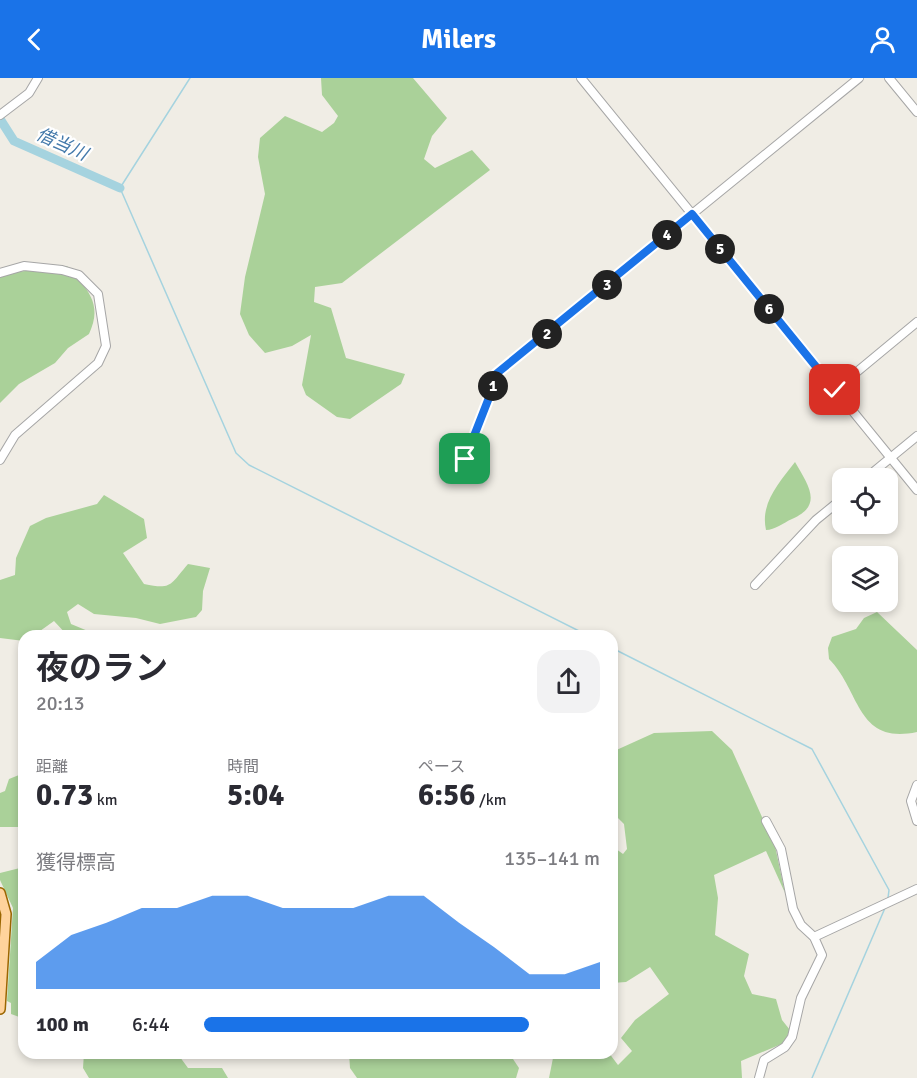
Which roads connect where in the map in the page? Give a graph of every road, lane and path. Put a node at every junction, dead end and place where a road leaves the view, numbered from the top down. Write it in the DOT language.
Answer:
graph roads {
  1 [pos="38,78"];
  2 [pos="581,78"];
  3 [pos="859,78"];
  4 [pos="889,78"];
  5 [pos="917,112"];
  6 [pos="0,115"];
  7 [pos="692,214"];
  8 [pos="0,273"];
  9 [pos="917,322"];
  10 [pos="835,390"];
  11 [pos="917,436"];
  12 [pos="891,458"];
  13 [pos="465,459"];
  14 [pos="0,460"];
  15 [pos="878,468"];
  16 [pos="917,490"];
  17 [pos="832,507"];
  18 [pos="754,585"];
  19 [pos="917,785"];
  20 [pos="766,821"];
  21 [pos="917,821"];
  22 [pos="917,888"];
  23 [pos="0,893"];
  24 [pos="814,937"];
  25 [pos="0,1009"];
  26 [pos="759,1078"];
  1 -- 6 [label="street"];
  2 -- 7 [label="street"];
  3 -- 7 [label="street"];
  4 -- 5 [label="street"];
  7 -- 10 [label="street"];
  7 -- 13 [label="street"];
  8 -- 14 [label="street"];
  9 -- 10 [label="street"];
  10 -- 12 [label="street"];
  11 -- 12 [label="street"];
  12 -- 15 [label="street"];
  12 -- 16 [label="street"];
  17 -- 18 [label="street"];
  19 -- 21 [label="street"];
  20 -- 24 [label="street"];
  22 -- 24 [label="street"];
  23 -- 25 [label="main road"];
  24 -- 26 [label="street"];
}
